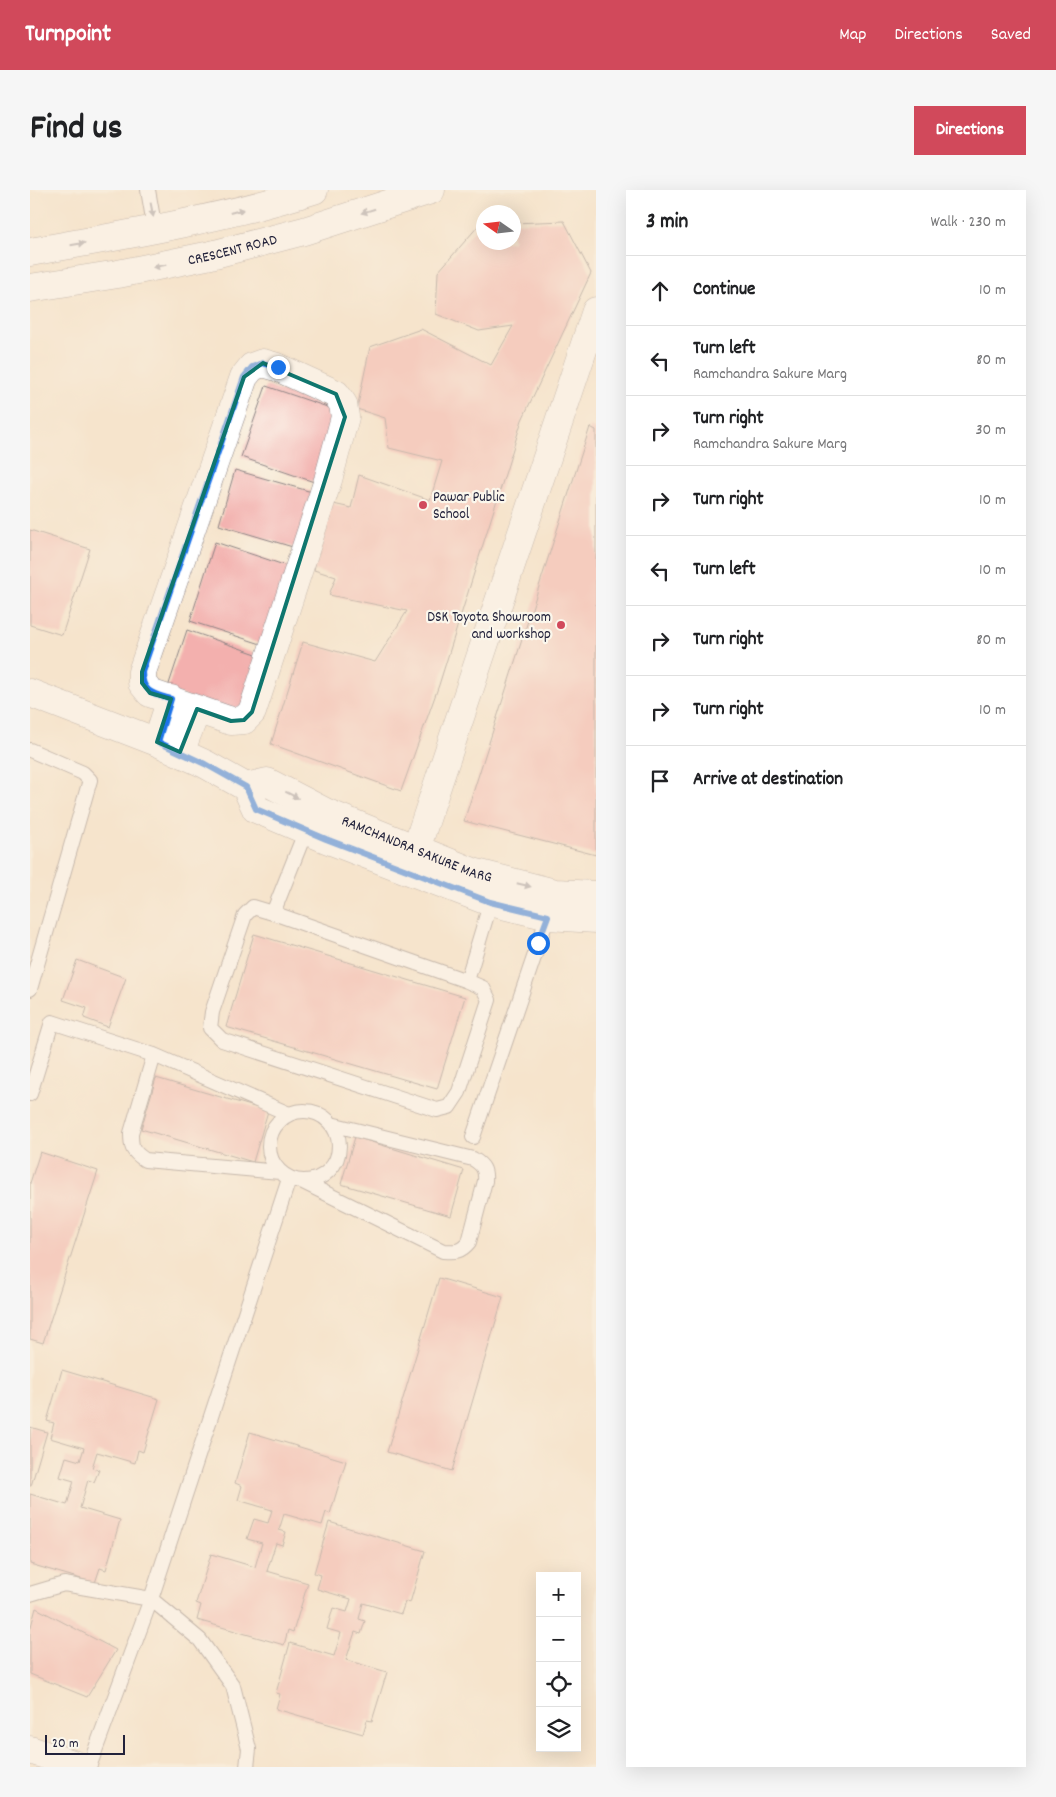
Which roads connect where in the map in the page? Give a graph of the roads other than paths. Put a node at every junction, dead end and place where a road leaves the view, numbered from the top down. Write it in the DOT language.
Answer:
graph roads {
  1 [pos="148,190"];
  2 [pos="314,190"];
  3 [pos="431,190"];
  4 [pos="156,230"];
  5 [pos="30,252"];
  6 [pos="30,288"];
  7 [pos="596,311"];
  8 [pos="30,693"];
  9 [pos="171,699"];
  10 [pos="197,709"];
  11 [pos="169,747"];
  12 [pos="30,750"];
  13 [pos="246,787"];
  14 [pos="306,830"];
  15 [pos="416,849"];
  16 [pos="494,890"];
  17 [pos="596,895"];
  18 [pos="273,913"];
  19 [pos="548,916"];
  20 [pos="596,919"];
  21 [pos="467,981"];
  22 [pos="30,989"];
  23 [pos="154,1055"];
  24 [pos="30,1094"];
  25 [pos="289,1114"];
  26 [pos="331,1124"];
  27 [pos="473,1137"];
  28 [pos="290,1177"];
  29 [pos="30,1594"];
  30 [pos="151,1599"];
  31 [pos="30,1751"];
  32 [pos="82,1767"];
  33 [pos="89,1767"];
  34 [pos="247,1767"];
  1 -- 4 [label="lane, one-way"];
  4 -- 2 [label="street, one-way"];
  3 -- 6 [label="street, CRESCENT ROAD, one-way"];
  5 -- 4 [label="street, one-way"];
  7 -- 15 [label="street"];
  8 -- 11 [label="street"];
  9 -- 10 [label="street"];
  9 -- 10 [label="street"];
  9 -- 11 [label="street"];
  10 -- 11 [label="street"];
  11 -- 13 [label="street"];
  12 -- 22 [label="lane"];
  13 -- 14 [label="street, RAMCHANDRA SAKURE MARG"];
  13 -- 15 [label="street, RAMCHANDRA SAKURE MARG, one-way"];
  14 -- 16 [label="street, RAMCHANDRA SAKURE MARG"];
  14 -- 18 [label="lane"];
  15 -- 16 [label="street, RAMCHANDRA SAKURE MARG"];
  16 -- 17 [label="street, RAMCHANDRA SAKURE MARG, one-way"];
  16 -- 19 [label="street, RAMCHANDRA SAKURE MARG"];
  16 -- 21 [label="lane"];
  18 -- 21 [label="lane"];
  18 -- 21 [label="lane"];
  19 -- 20 [label="street, RAMCHANDRA SAKURE MARG"];
  19 -- 27 [label="lane"];
  23 -- 24 [label="lane"];
  23 -- 25 [label="lane"];
  23 -- 28 [label="lane"];
  25 -- 26 [label="lane"];
  25 -- 28 [label="lane"];
  26 -- 28 [label="lane"];
  26 -- 28 [label="lane"];
  28 -- 30 [label="lane"];
  29 -- 30 [label="lane"];
  30 -- 33 [label="lane"];
  30 -- 34 [label="lane"];
  31 -- 32 [label="street"];
}
